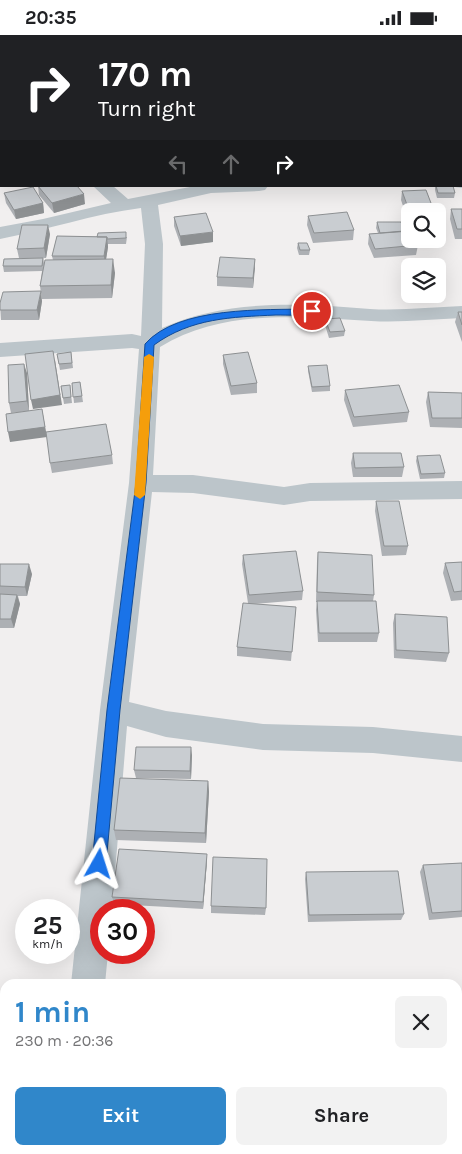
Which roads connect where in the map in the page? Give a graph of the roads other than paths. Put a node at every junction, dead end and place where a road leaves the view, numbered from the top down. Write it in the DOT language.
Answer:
graph roads {
  1 [pos="104,187"];
  2 [pos="236,187"];
  3 [pos="136,204"];
  4 [pos="0,233"];
  5 [pos="462,313"];
  6 [pos="153,316"];
  7 [pos="187,323"];
  8 [pos="150,344"];
  9 [pos="0,350"];
  10 [pos="141,483"];
  11 [pos="462,490"];
  12 [pos="114,710"];
  13 [pos="462,749"];
  14 [pos="88,979"];
  1 -- 3 [label="street"];
  2 -- 3 [label="street"];
  3 -- 4 [label="street"];
  3 -- 6 [label="street"];
  5 -- 7 [label="street"];
  6 -- 7 [label="street"];
  6 -- 8 [label="street"];
  7 -- 8 [label="street"];
  8 -- 9 [label="street"];
  8 -- 10 [label="street"];
  10 -- 11 [label="street"];
  10 -- 12 [label="street"];
  12 -- 13 [label="street"];
  12 -- 14 [label="street"];
}
